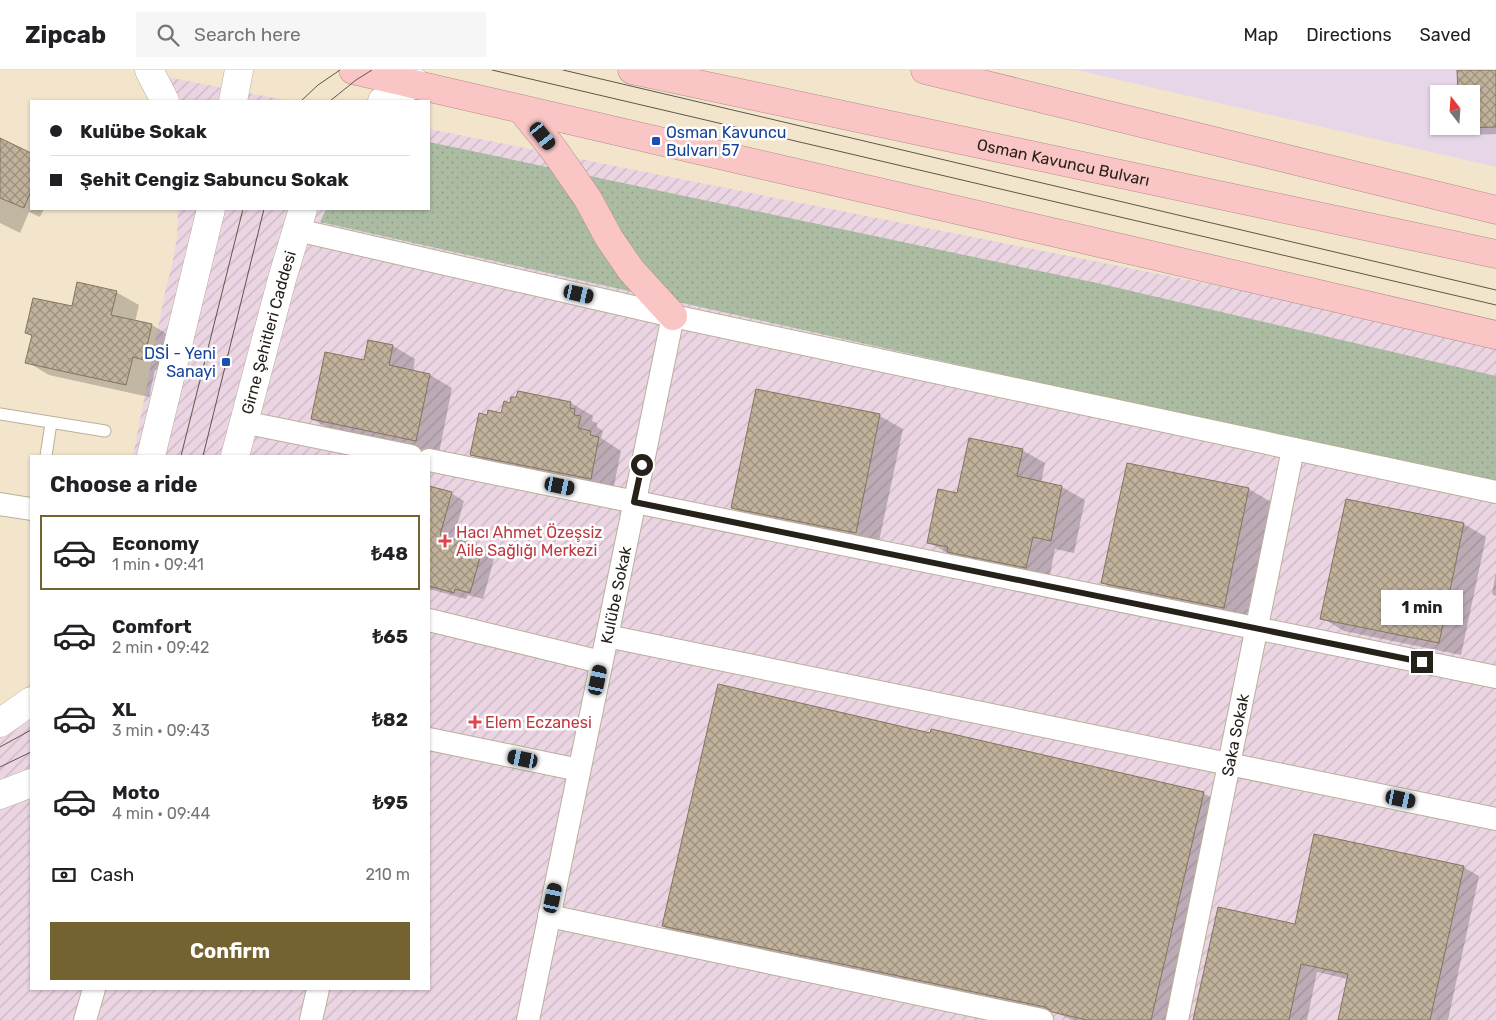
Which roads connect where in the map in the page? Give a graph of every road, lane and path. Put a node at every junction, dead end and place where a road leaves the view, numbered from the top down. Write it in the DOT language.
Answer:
graph roads {
  1 [pos="149,70"];
  2 [pos="239,70"];
  3 [pos="353,70"];
  4 [pos="632,70"];
  5 [pos="925,70"];
  6 [pos="416,83"];
  7 [pos="164,100"];
  8 [pos="233,100"];
  9 [pos="384,100"];
  10 [pos="521,109"];
  11 [pos="1496,210"];
  12 [pos="206,217"];
  13 [pos="300,219"];
  14 [pos="1496,254"];
  15 [pos="672,316"];
  16 [pos="1496,335"];
  17 [pos="0,414"];
  18 [pos="243,422"];
  19 [pos="51,423"];
  20 [pos="105,431"];
  21 [pos="1293,449"];
  22 [pos="46,455"];
  23 [pos="151,455"];
  24 [pos="235,455"];
  25 [pos="406,455"];
  26 [pos="430,460"];
  27 [pos="1496,492"];
  28 [pos="634,502"];
  29 [pos="0,504"];
  30 [pos="30,509"];
  31 [pos="430,620"];
  32 [pos="1257,629"];
  33 [pos="607,636"];
  34 [pos="602,662"];
  35 [pos="1496,677"];
  36 [pos="30,702"];
  37 [pos="0,723"];
  38 [pos="430,739"];
  39 [pos="1229,764"];
  40 [pos="579,770"];
  41 [pos="30,783"];
  42 [pos="0,794"];
  43 [pos="1496,819"];
  44 [pos="549,916"];
  45 [pos="94,990"];
  46 [pos="318,990"];
  47 [pos="85,1020"];
  48 [pos="311,1020"];
  49 [pos="528,1020"];
  50 [pos="1042,1020"];
  51 [pos="1178,1020"];
  1 -- 7 [label="street"];
  2 -- 8 [label="street"];
  3 -- 6 [label="highway"];
  4 -- 14 [label="highway, Osman Kavuncu Bulvarı"];
  5 -- 11 [label="highway"];
  6 -- 9 [label="street"];
  6 -- 10 [label="highway"];
  10 -- 15 [label="highway"];
  10 -- 16 [label="highway"];
  12 -- 23 [label="street"];
  13 -- 15 [label="street"];
  13 -- 18 [label="street, Girne Şehitleri Caddesi"];
  15 -- 21 [label="street"];
  15 -- 28 [label="street, Kulübe Sokak"];
  17 -- 19 [label="lane"];
  18 -- 24 [label="street, Girne Şehitleri Caddesi"];
  18 -- 25 [label="street"];
  19 -- 20 [label="lane"];
  19 -- 22 [label="lane"];
  21 -- 27 [label="street"];
  21 -- 32 [label="street, Saka Sokak"];
  26 -- 28 [label="street"];
  28 -- 32 [label="street"];
  28 -- 33 [label="street, Kulübe Sokak"];
  29 -- 30 [label="street"];
  31 -- 34 [label="street"];
  32 -- 35 [label="street"];
  32 -- 39 [label="street, Saka Sokak"];
  33 -- 34 [label="street, Kulübe Sokak"];
  33 -- 39 [label="street"];
  34 -- 40 [label="street, Kulübe Sokak"];
  36 -- 37 [label="street"];
  38 -- 40 [label="street"];
  39 -- 43 [label="street"];
  39 -- 51 [label="street, Saka Sokak"];
  40 -- 44 [label="street, Kulübe Sokak"];
  41 -- 42 [label="street"];
  44 -- 49 [label="street, Kulübe Sokak"];
  44 -- 50 [label="street"];
  45 -- 47 [label="street"];
  46 -- 48 [label="street"];
}
